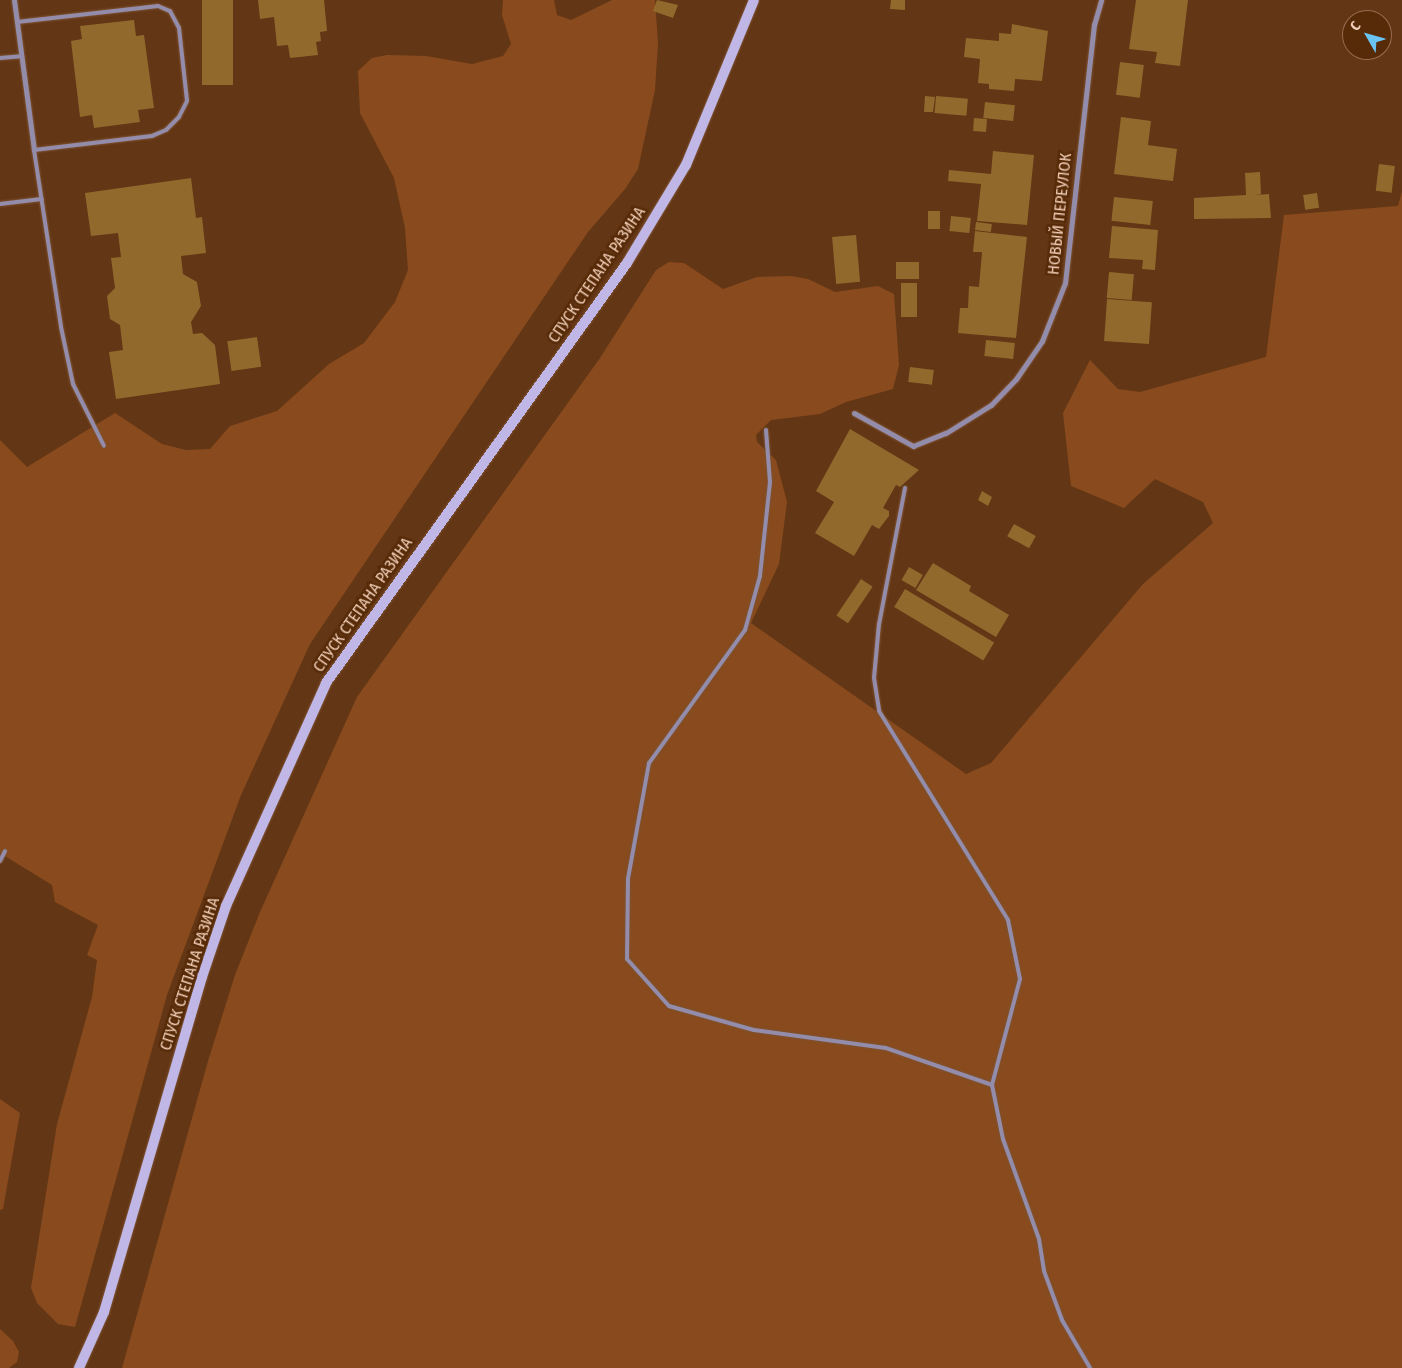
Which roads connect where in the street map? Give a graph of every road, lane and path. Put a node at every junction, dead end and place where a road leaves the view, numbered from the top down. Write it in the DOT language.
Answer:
graph roads {
  1 [pos="14,0"];
  2 [pos="754,0"];
  3 [pos="1101,0"];
  4 [pos="17,22"];
  5 [pos="21,56"];
  6 [pos="0,58"];
  7 [pos="34,150"];
  8 [pos="42,199"];
  9 [pos="0,204"];
  10 [pos="854,413"];
  11 [pos="766,430"];
  12 [pos="104,446"];
  13 [pos="905,488"];
  14 [pos="5,851"];
  15 [pos="0,861"];
  16 [pos="992,1085"];
  17 [pos="86,1356"];
  18 [pos="72,1368"];
  19 [pos="79,1368"];
  20 [pos="1090,1368"];
  1 -- 4 [label="street"];
  2 -- 17 [label="main road, СПУСК СТЕПАНА РАЗИНА"];
  3 -- 10 [label="street, НОВЫЙ ПЕРЕУЛОК"];
  4 -- 5 [label="street"];
  4 -- 7 [label="lane"];
  5 -- 6 [label="lane"];
  5 -- 7 [label="street"];
  7 -- 8 [label="lane"];
  8 -- 9 [label="lane"];
  8 -- 12 [label="lane"];
  11 -- 16 [label="lane"];
  13 -- 16 [label="lane"];
  14 -- 15 [label="lane"];
  16 -- 20 [label="lane"];
  17 -- 18 [label="main road"];
  17 -- 19 [label="main road, СПУСК СТЕПАНА РАЗИНА"];
}
